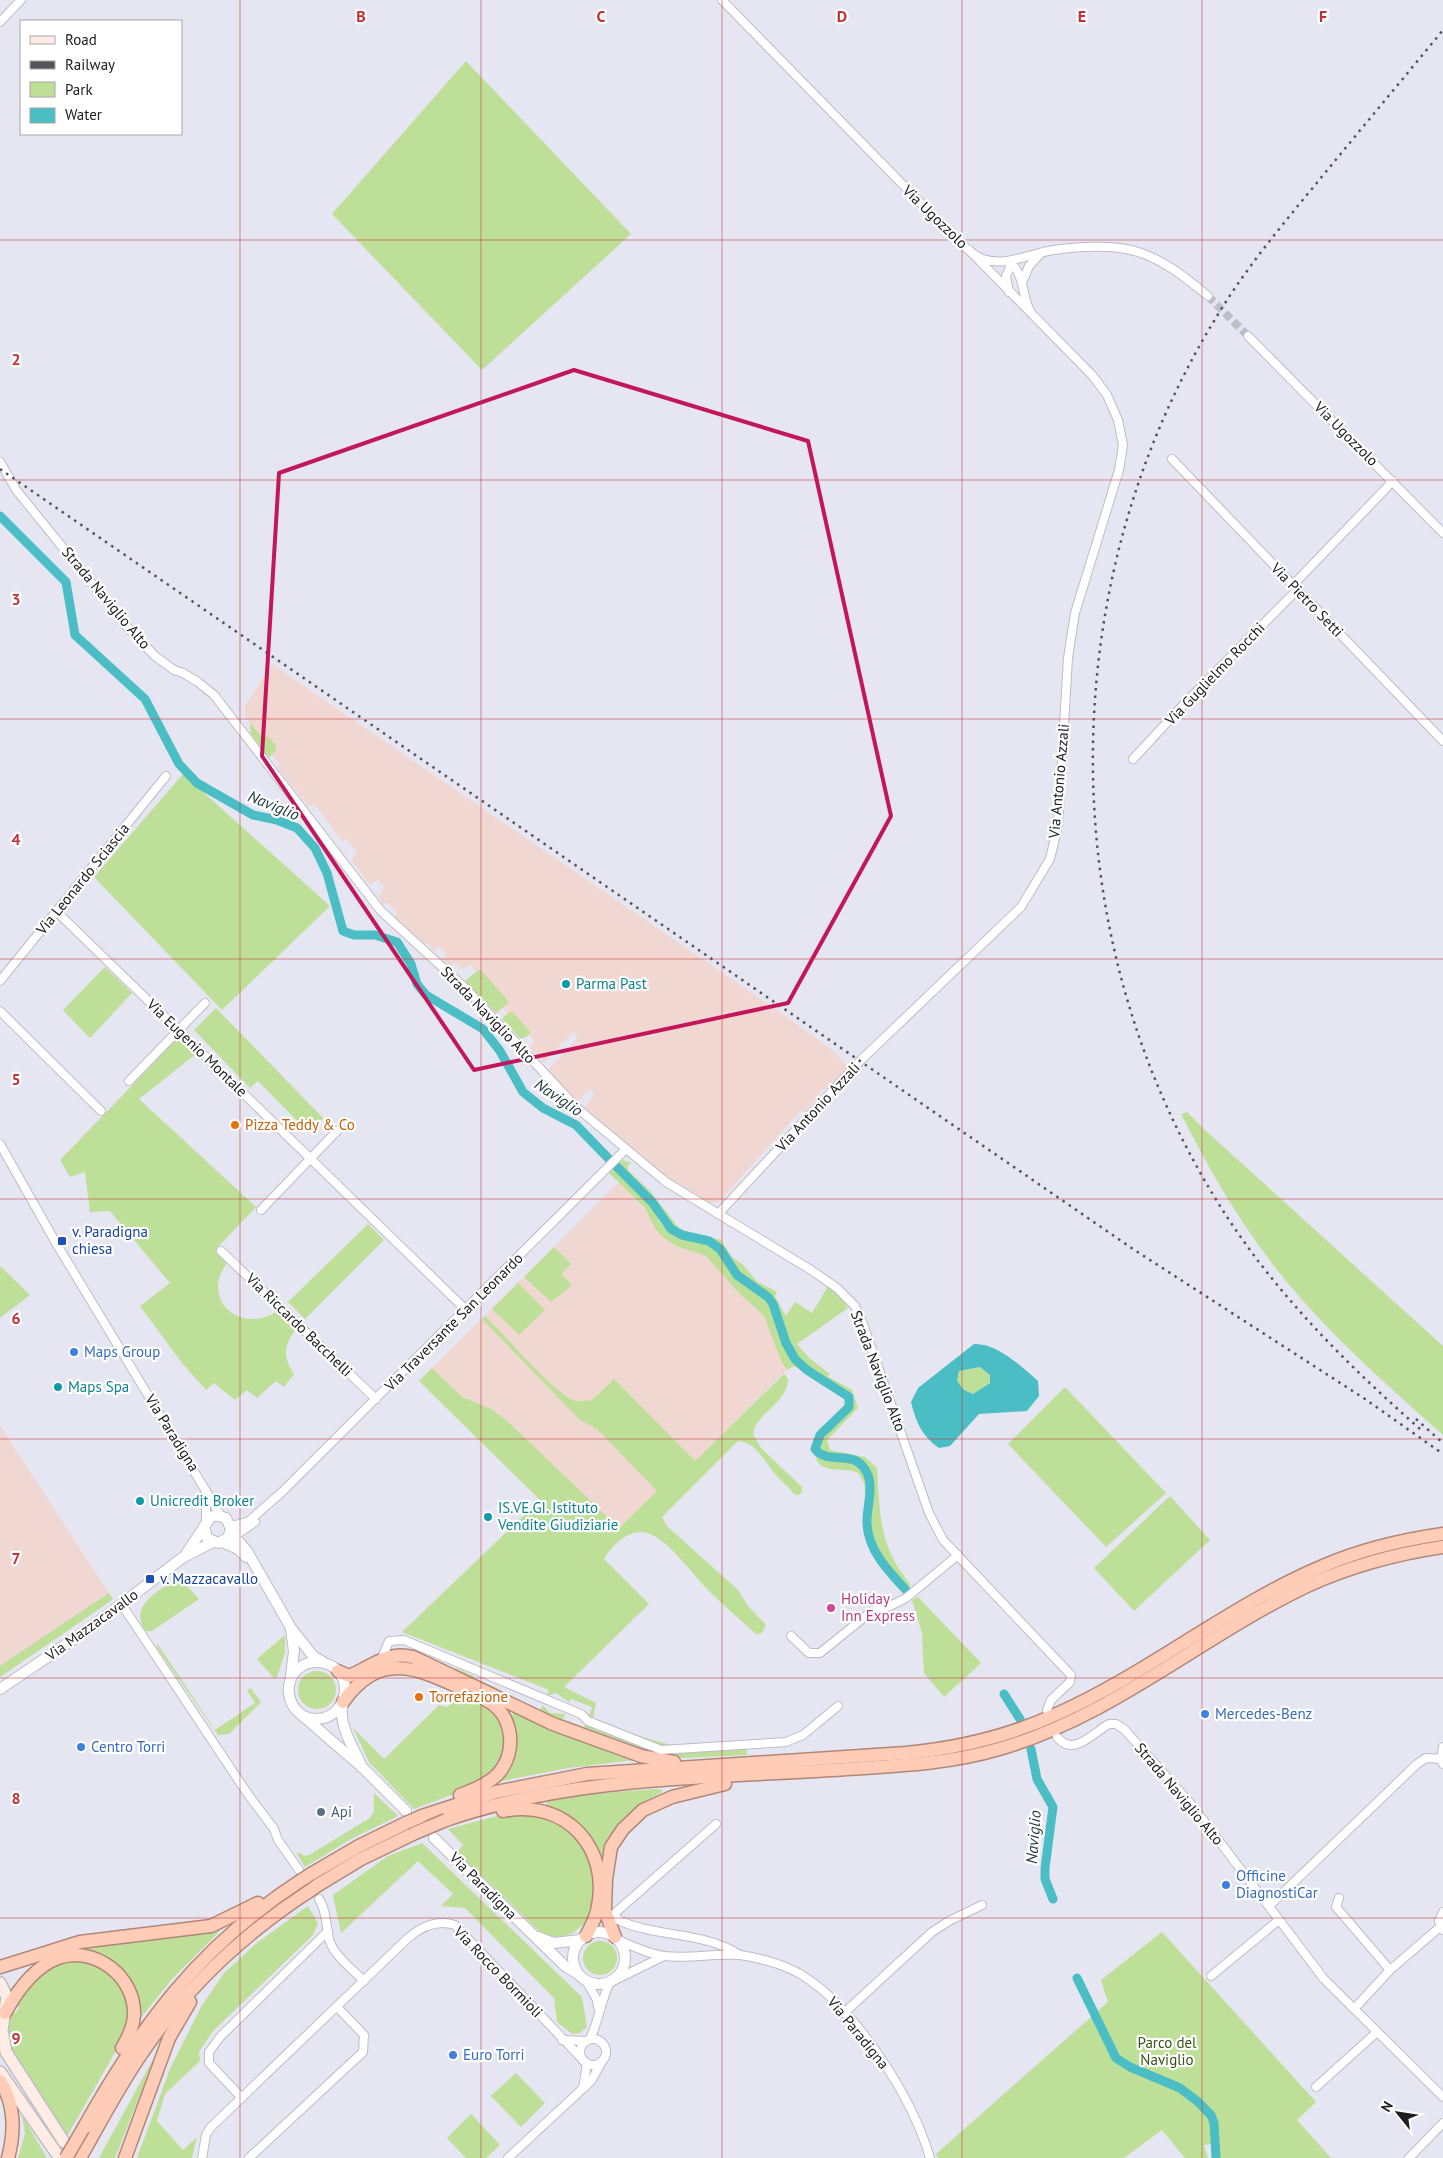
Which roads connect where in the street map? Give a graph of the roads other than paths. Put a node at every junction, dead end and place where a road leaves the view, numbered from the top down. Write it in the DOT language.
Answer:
graph roads {
  1 [pos="21,0"];
  2 [pos="722,0"];
  3 [pos="0,22"];
  4 [pos="969,250"];
  5 [pos="1045,252"];
  6 [pos="1014,261"];
  7 [pos="1022,285"];
  8 [pos="1012,296"];
  9 [pos="1208,296"];
  10 [pos="1032,314"];
  11 [pos="1248,336"];
  12 [pos="1172,459"];
  13 [pos="0,462"];
  14 [pos="1393,481"];
  15 [pos="1443,533"];
  16 [pos="1295,587"];
  17 [pos="1443,741"];
  18 [pos="1133,759"];
  19 [pos="166,776"];
  20 [pos="56,911"];
  21 [pos="0,981"];
  22 [pos="205,1003"];
  23 [pos="0,1011"];
  24 [pos="179,1030"];
  25 [pos="129,1081"];
  26 [pos="101,1111"];
  27 [pos="337,1132"];
  28 [pos="0,1144"];
  29 [pos="625,1150"];
  30 [pos="311,1159"];
  31 [pos="261,1210"];
  32 [pos="718,1214"];
  33 [pos="221,1251"];
  34 [pos="466,1310"];
  35 [pos="376,1399"];
  36 [pos="206,1489"];
  37 [pos="282,1492"];
  38 [pos="222,1516"];
  39 [pos="205,1524"];
  40 [pos="247,1529"];
  41 [pos="231,1530"];
  42 [pos="1443,1534"];
  43 [pos="217,1542"];
  44 [pos="1408,1546"];
  45 [pos="1443,1547"];
  46 [pos="247,1550"];
  47 [pos="958,1555"];
  48 [pos="182,1558"];
  49 [pos="252,1562"];
  50 [pos="122,1605"];
  51 [pos="291,1628"];
  52 [pos="791,1636"];
  53 [pos="414,1646"];
  54 [pos="403,1655"];
  55 [pos="327,1664"];
  56 [pos="383,1664"];
  57 [pos="338,1671"];
  58 [pos="289,1683"];
  59 [pos="0,1689"];
  60 [pos="343,1702"];
  61 [pos="838,1706"];
  62 [pos="1047,1710"];
  63 [pos="303,1716"];
  64 [pos="1057,1737"];
  65 [pos="1443,1747"];
  66 [pos="1442,1761"];
  67 [pos="756,1762"];
  68 [pos="364,1770"];
  69 [pos="814,1771"];
  70 [pos="410,1816"];
  71 [pos="446,1820"];
  72 [pos="716,1824"];
  73 [pos="434,1838"];
  74 [pos="306,1880"];
  75 [pos="1339,1898"];
  76 [pos="319,1899"];
  77 [pos="982,1905"];
  78 [pos="1269,1906"];
  79 [pos="1443,1912"];
  80 [pos="1279,1920"];
  81 [pos="1442,1929"];
  82 [pos="328,1931"];
  83 [pos="532,1934"];
  84 [pos="583,1938"];
  85 [pos="616,1938"];
  86 [pos="227,1954"];
  87 [pos="664,1956"];
  88 [pos="740,1956"];
  89 [pos="0,1968"];
  90 [pos="1390,1970"];
  91 [pos="578,1974"];
  92 [pos="1211,1976"];
  93 [pos="364,1981"];
  94 [pos="613,1981"];
  95 [pos="587,1982"];
  96 [pos="0,1983"];
  97 [pos="337,2007"];
  98 [pos="599,2009"];
  99 [pos="1354,2009"];
  100 [pos="844,2013"];
  101 [pos="3,2017"];
  102 [pos="597,2025"];
  103 [pos="1377,2032"];
  104 [pos="562,2040"];
  105 [pos="588,2040"];
  106 [pos="605,2046"];
  107 [pos="585,2063"];
  108 [pos="601,2063"];
  109 [pos="0,2072"];
  110 [pos="0,2081"];
  111 [pos="1316,2087"];
  112 [pos="583,2088"];
  113 [pos="240,2097"];
  114 [pos="1443,2097"];
  115 [pos="1443,2123"];
  116 [pos="85,2124"];
  117 [pos="64,2142"];
  118 [pos="61,2156"];
  119 [pos="8,2158"];
  120 [pos="80,2158"];
  121 [pos="125,2158"];
  122 [pos="202,2158"];
  123 [pos="248,2158"];
  124 [pos="508,2158"];
  125 [pos="930,2158"];
  126 [pos="1409,2158"];
  1 -- 3 [label="street"];
  2 -- 4 [label="street, Via Ugozzolo"];
  4 -- 6 [label="street, Via Ugozzolo"];
  4 -- 8 [label="street, Via Antonio Azzali"];
  5 -- 6 [label="street, Via Ugozzolo"];
  5 -- 7 [label="street"];
  5 -- 9 [label="street, Via Ugozzolo"];
  6 -- 7 [label="street"];
  6 -- 8 [label="street"];
  7 -- 10 [label="street"];
  8 -- 10 [label="street, Via Antonio Azzali"];
  10 -- 32 [label="street, Via Antonio Azzali"];
  11 -- 14 [label="street, Via Ugozzolo"];
  12 -- 16 [label="street, Via Pietro Setti"];
  13 -- 29 [label="street, Strada Naviglio Alto"];
  14 -- 15 [label="street, Via Ugozzolo"];
  14 -- 16 [label="street, Via Guglielmo Rocchi"];
  16 -- 17 [label="street, Via Pietro Setti"];
  16 -- 18 [label="street, Via Guglielmo Rocchi"];
  19 -- 20 [label="street, Via Leonardo Sciascia"];
  20 -- 21 [label="street, Via Leonardo Sciascia"];
  20 -- 24 [label="street, Via Eugenio Montale"];
  22 -- 24 [label="street"];
  23 -- 26 [label="street"];
  24 -- 25 [label="street"];
  24 -- 30 [label="street, Via Eugenio Montale"];
  27 -- 30 [label="street"];
  28 -- 36 [label="street, Via Paradigna"];
  29 -- 32 [label="street, Strada Naviglio Alto"];
  29 -- 34 [label="street, Via Traversante San Leonardo"];
  30 -- 31 [label="street"];
  30 -- 34 [label="street, Via Eugenio Montale"];
  32 -- 47 [label="street, Strada Naviglio Alto"];
  33 -- 35 [label="street, Via Riccardo Bacchelli"];
  34 -- 35 [label="street, Via Traversante San Leonardo"];
  35 -- 37 [label="street, Via Traversante San Leonardo"];
  36 -- 38 [label="street, Via Paradigna"];
  36 -- 39 [label="street, Via Paradigna"];
  37 -- 40 [label="street, Via Traversante San Leonardo"];
  37 -- 41 [label="street, Via Traversante San Leonardo"];
  38 -- 39 [label="street"];
  38 -- 41 [label="street, Via Paradigna"];
  39 -- 43 [label="street, Via Paradigna"];
  39 -- 48 [label="street, Via Mazzacavallo"];
  40 -- 41 [label="street"];
  40 -- 46 [label="street, Via Paradigna"];
  41 -- 43 [label="street"];
  41 -- 46 [label="street, Via Paradigna"];
  42 -- 44 [label="highway"];
  43 -- 48 [label="street, Via Mazzacavallo"];
  43 -- 49 [label="street, Via Paradigna"];
  44 -- 45 [label="highway"];
  44 -- 67 [label="highway"];
  44 -- 69 [label="highway"];
  46 -- 49 [label="street, Via Paradigna"];
  47 -- 52 [label="street"];
  47 -- 62 [label="street, Strada Naviglio Alto"];
  48 -- 50 [label="street, Via Mazzacavallo"];
  49 -- 51 [label="street, Via Paradigna"];
  50 -- 59 [label="street, Via Mazzacavallo"];
  50 -- 74 [label="street"];
  51 -- 55 [label="street, Via Paradigna"];
  51 -- 58 [label="street, Via Paradigna"];
  53 -- 54 [label="street"];
  53 -- 56 [label="street"];
  53 -- 61 [label="street"];
  54 -- 56 [label="highway"];
  54 -- 67 [label="highway"];
  55 -- 57 [label="street, Via Paradigna"];
  55 -- 58 [label="street"];
  56 -- 57 [label="highway"];
  56 -- 60 [label="highway"];
  56 -- 70 [label="highway"];
  57 -- 60 [label="street, Via Paradigna"];
  58 -- 63 [label="street, Via Paradigna"];
  60 -- 63 [label="street"];
  60 -- 68 [label="street, Via Paradigna"];
  63 -- 68 [label="street, Via Paradigna"];
  64 -- 78 [label="street, Strada Naviglio Alto"];
  65 -- 66 [label="street"];
  66 -- 78 [label="street"];
  67 -- 70 [label="highway"];
  68 -- 70 [label="street, Via Paradigna"];
  69 -- 71 [label="highway"];
  69 -- 85 [label="highway"];
  70 -- 74 [label="highway"];
  71 -- 74 [label="highway, bridge"];
  71 -- 84 [label="highway"];
  72 -- 88 [label="street, Via Paradigna"];
  73 -- 83 [label="street, Via Paradigna"];
  74 -- 86 [label="highway"];
  74 -- 89 [label="highway"];
  74 -- 116 [label="highway"];
  75 -- 90 [label="street"];
  76 -- 82 [label="street"];
  77 -- 100 [label="street"];
  78 -- 80 [label="street, Strada Naviglio Alto"];
  79 -- 81 [label="street"];
  80 -- 92 [label="street"];
  80 -- 99 [label="street, Strada Naviglio Alto"];
  81 -- 90 [label="street"];
  82 -- 93 [label="street"];
  82 -- 113 [label="street"];
  83 -- 84 [label="street, Via Paradigna"];
  83 -- 91 [label="street, Via Paradigna"];
  84 -- 85 [label="street, Via Paradigna"];
  84 -- 91 [label="street"];
  85 -- 87 [label="street, Via Paradigna"];
  85 -- 94 [label="street"];
  86 -- 120 [label="highway"];
  86 -- 121 [label="highway"];
  87 -- 88 [label="street, Via Paradigna"];
  87 -- 94 [label="street, Via Paradigna"];
  88 -- 100 [label="street, Via Paradigna"];
  90 -- 99 [label="street"];
  91 -- 95 [label="street, Via Paradigna"];
  93 -- 97 [label="street, Via Rocco Bormioli"];
  93 -- 104 [label="street, Via Rocco Bormioli"];
  94 -- 95 [label="street, Via Paradigna"];
  94 -- 98 [label="street"];
  95 -- 98 [label="street"];
  96 -- 101 [label="main road"];
  97 -- 113 [label="street, Via Rocco Bormioli"];
  97 -- 123 [label="street"];
  98 -- 102 [label="street"];
  99 -- 103 [label="street, Strada Naviglio Alto"];
  100 -- 125 [label="street, Via Paradigna"];
  101 -- 116 [label="highway"];
  101 -- 117 [label="main road"];
  102 -- 105 [label="street"];
  102 -- 106 [label="street"];
  103 -- 111 [label="street"];
  103 -- 114 [label="street, Strada Naviglio Alto"];
  104 -- 105 [label="street"];
  104 -- 107 [label="street"];
  105 -- 106 [label="street"];
  105 -- 107 [label="street"];
  106 -- 108 [label="street"];
  107 -- 108 [label="street"];
  107 -- 112 [label="street"];
  108 -- 112 [label="street"];
  109 -- 118 [label="main road"];
  110 -- 119 [label="highway"];
  112 -- 124 [label="street"];
  113 -- 122 [label="street, Via Rocco Bormioli"];
  115 -- 126 [label="street"];
  116 -- 118 [label="highway, bridge"];
}
